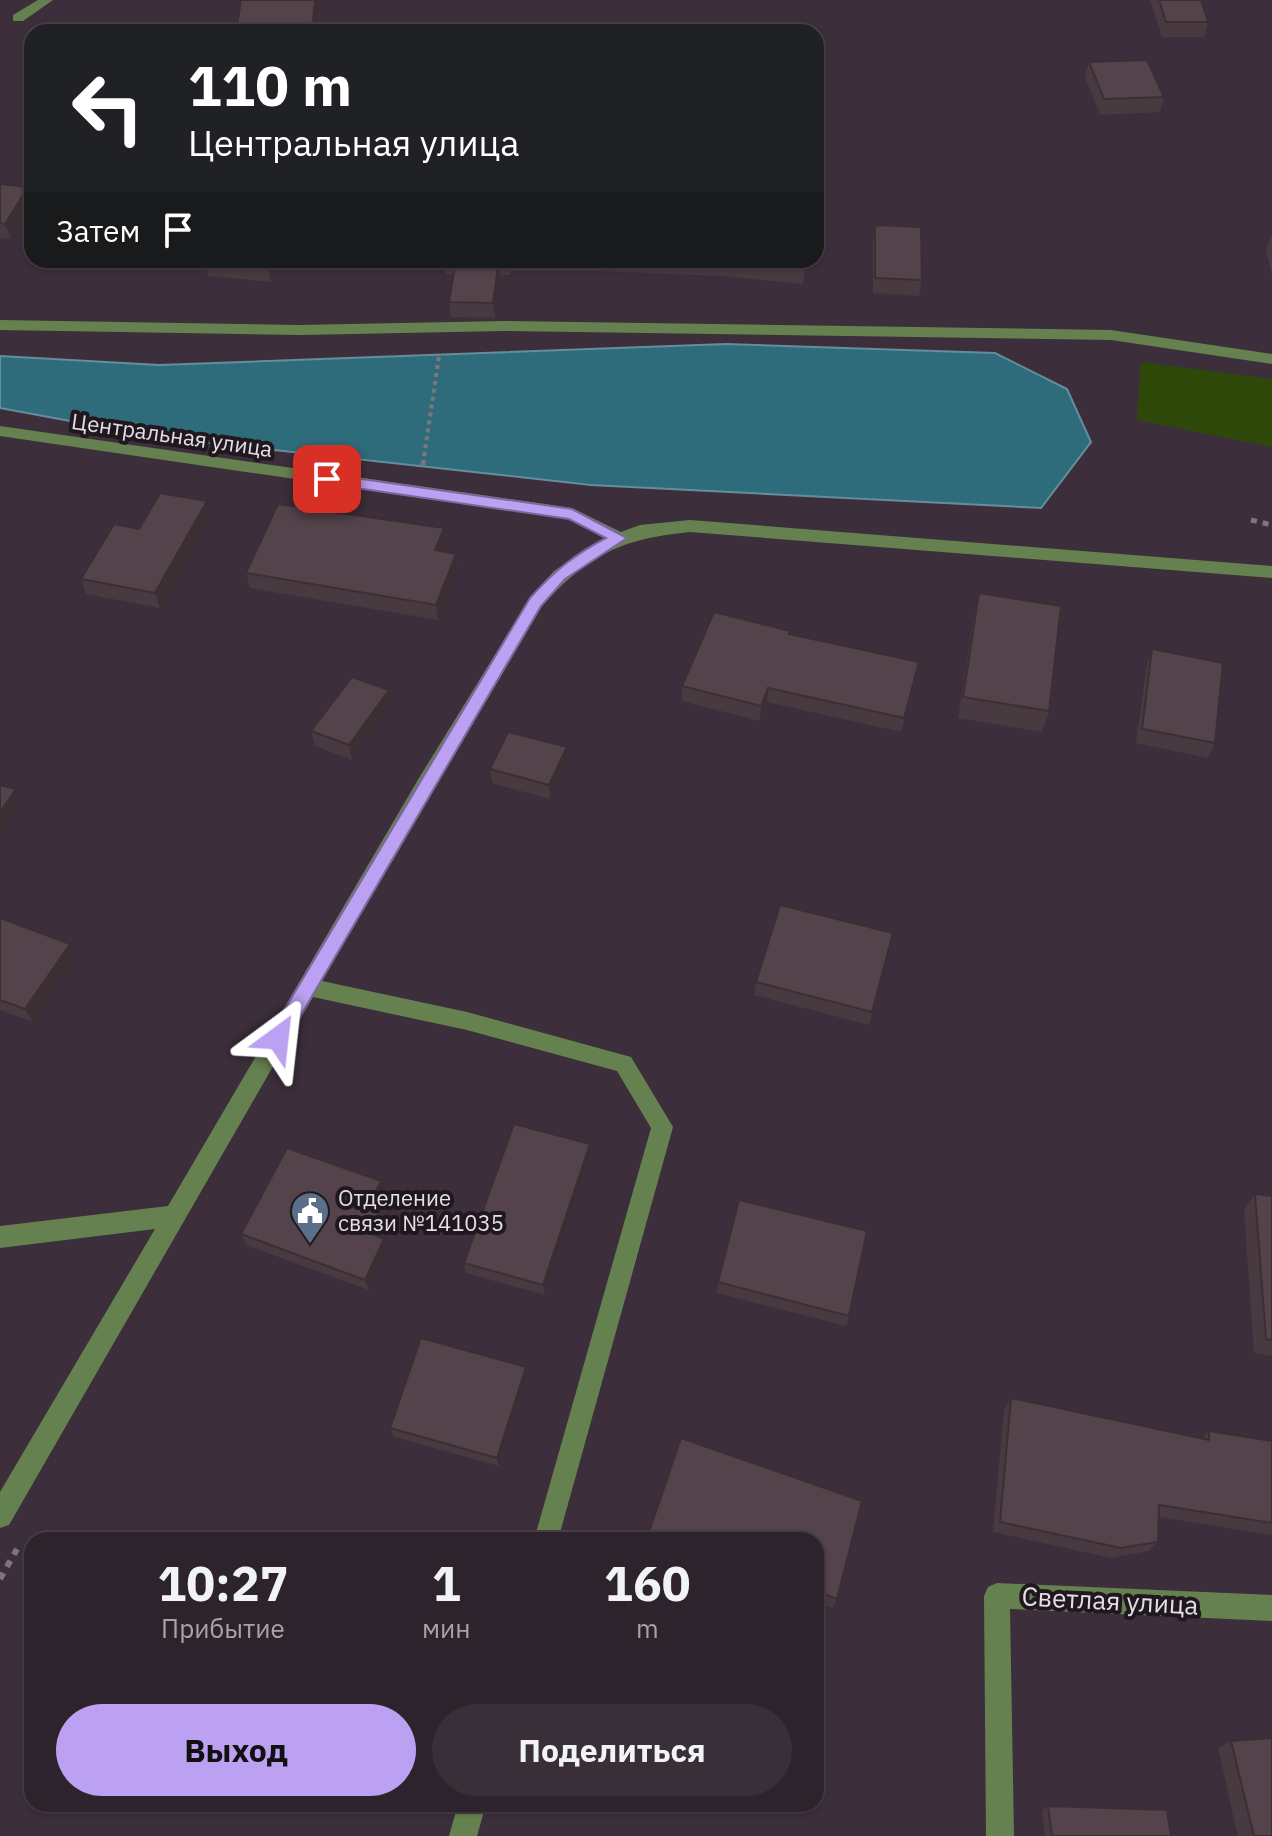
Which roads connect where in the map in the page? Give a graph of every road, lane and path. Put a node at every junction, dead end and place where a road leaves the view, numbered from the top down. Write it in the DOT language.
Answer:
graph roads {
  1 [pos="47,0"];
  2 [pos="18,18"];
  3 [pos="0,325"];
  4 [pos="440,345"];
  5 [pos="1272,359"];
  6 [pos="0,431"];
  7 [pos="422,471"];
  8 [pos="1251,520"];
  9 [pos="1272,525"];
  10 [pos="619,538"];
  11 [pos="1272,572"];
  12 [pos="307,987"];
  13 [pos="174,1216"];
  14 [pos="0,1237"];
  15 [pos="0,1516"];
  16 [pos="548,1532"];
  17 [pos="23,1538"];
  18 [pos="0,1579"];
  19 [pos="1272,1608"];
  20 [pos="470,1812"];
  21 [pos="463,1836"];
  22 [pos="1000,1836"];
  1 -- 2 [label="street"];
  3 -- 5 [label="street"];
  4 -- 7 [label="path"];
  6 -- 10 [label="street, Центральная улица"];
  8 -- 9 [label="path"];
  10 -- 11 [label="street"];
  10 -- 12 [label="street"];
  12 -- 13 [label="street"];
  12 -- 16 [label="street"];
  13 -- 14 [label="street"];
  13 -- 15 [label="street"];
  17 -- 18 [label="path"];
  19 -- 22 [label="street, Светлая улица"];
  20 -- 21 [label="street"];
}
